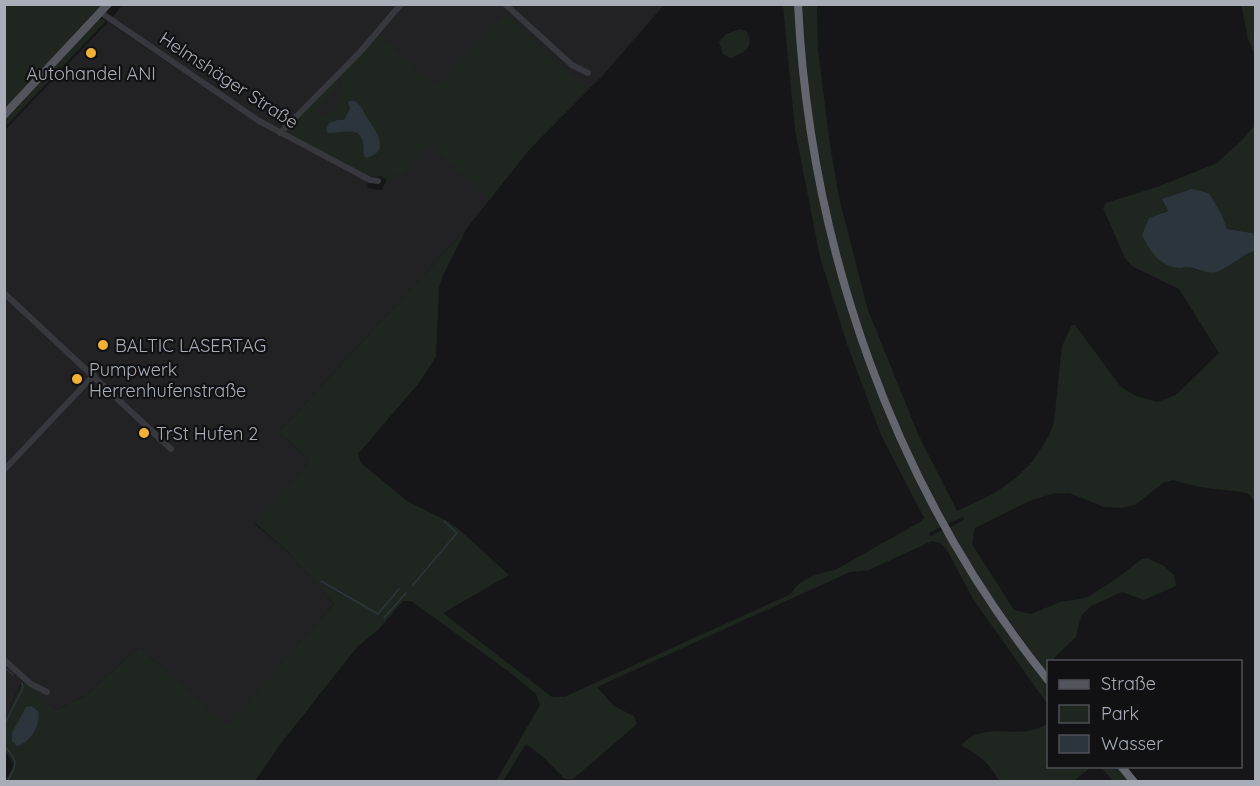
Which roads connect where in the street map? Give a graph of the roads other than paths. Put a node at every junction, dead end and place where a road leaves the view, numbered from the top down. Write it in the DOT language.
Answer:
graph roads {
  1 [pos="108,4"];
  2 [pos="401,4"];
  3 [pos="505,4"];
  4 [pos="798,4"];
  5 [pos="100,12"];
  6 [pos="588,74"];
  7 [pos="4,115"];
  8 [pos="280,133"];
  9 [pos="378,181"];
  10 [pos="4,293"];
  11 [pos="94,375"];
  12 [pos="171,449"];
  13 [pos="4,470"];
  14 [pos="4,660"];
  15 [pos="1047,679"];
  16 [pos="47,692"];
  17 [pos="1123,768"];
  18 [pos="1134,782"];
  1 -- 5 [label="main road"];
  2 -- 8 [label="street"];
  3 -- 6 [label="street"];
  4 -- 15 [label="highway"];
  5 -- 7 [label="main road"];
  5 -- 8 [label="street, Helmshäger Straße"];
  8 -- 9 [label="street, Helmshäger Straße"];
  10 -- 11 [label="street"];
  11 -- 12 [label="street"];
  11 -- 13 [label="street"];
  14 -- 16 [label="street"];
  17 -- 18 [label="highway"];
}
